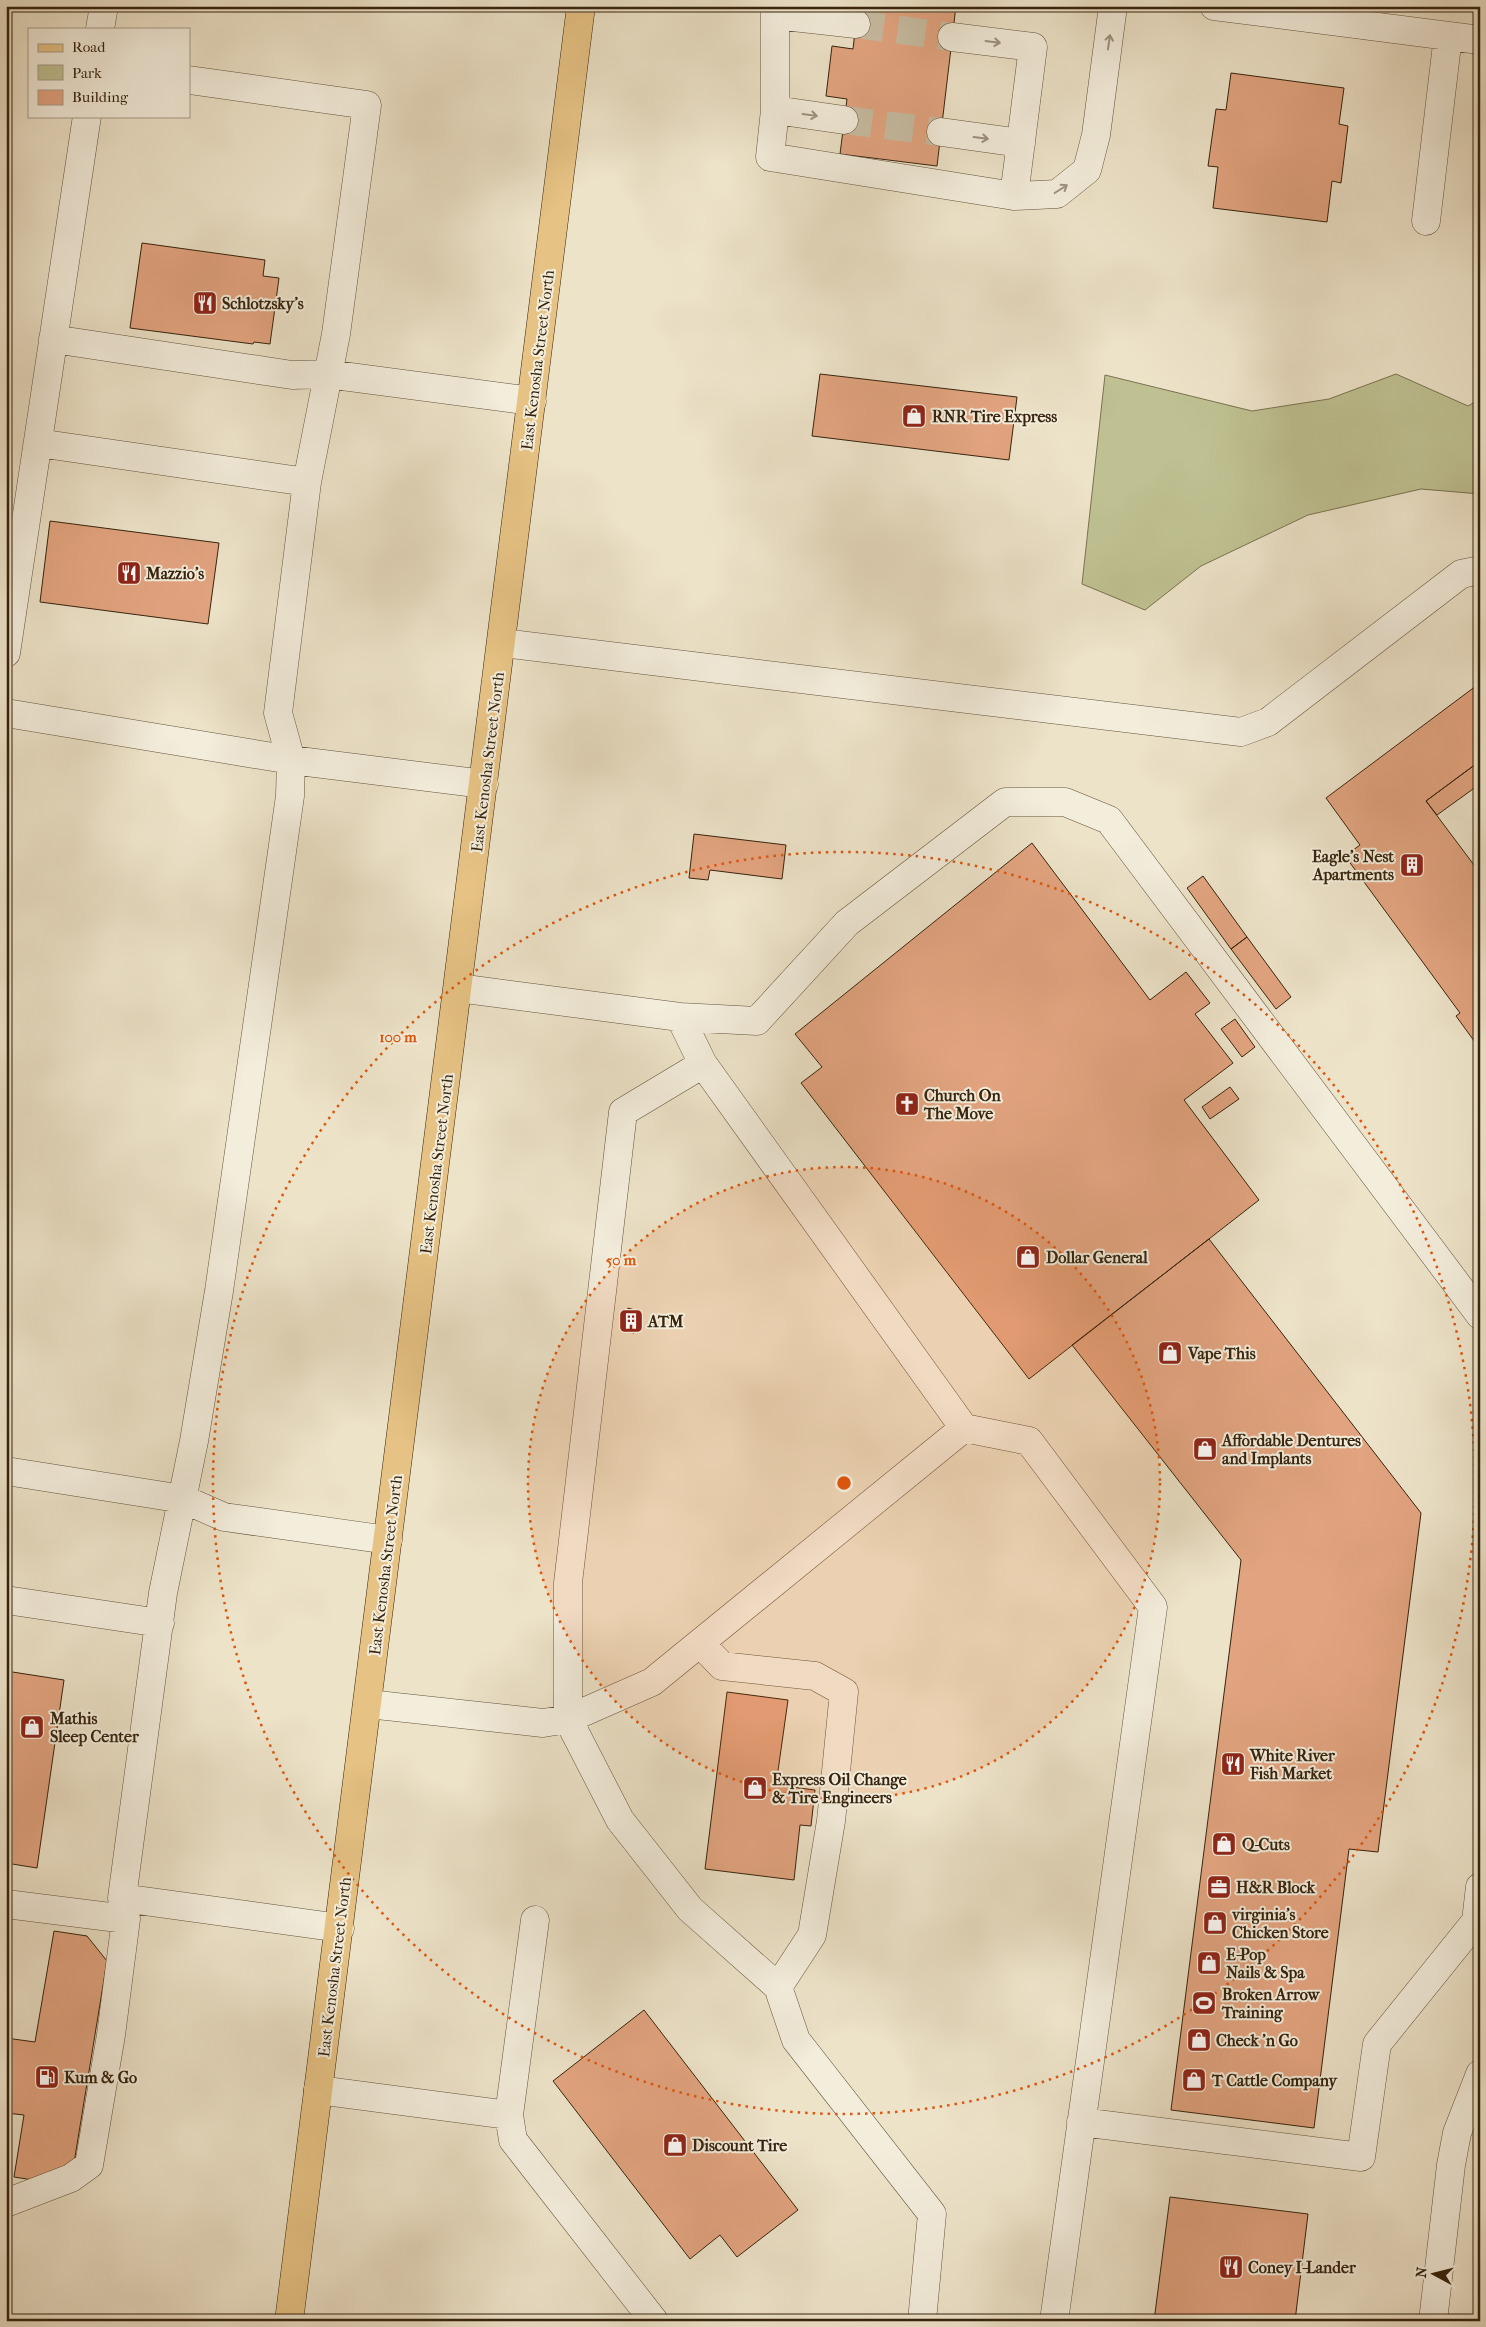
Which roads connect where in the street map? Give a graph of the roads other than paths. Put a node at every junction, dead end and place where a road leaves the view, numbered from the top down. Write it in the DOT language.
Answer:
graph roads {
  1 [pos="104,6"];
  2 [pos="581,6"];
  3 [pos="1113,6"];
  4 [pos="1214,6"];
  5 [pos="775,10"];
  6 [pos="856,24"];
  7 [pos="100,28"];
  8 [pos="1448,36"];
  9 [pos="952,37"];
  10 [pos="1480,40"];
  11 [pos="190,80"];
  12 [pos="775,110"];
  13 [pos="87,118"];
  14 [pos="844,120"];
  15 [pos="941,132"];
  16 [pos="1021,143"];
  17 [pos="1014,196"];
  18 [pos="1426,220"];
  19 [pos="53,339"];
  20 [pos="327,374"];
  21 [pos="532,400"];
  22 [pos="38,442"];
  23 [pos="307,482"];
  24 [pos="1480,570"];
  25 [pos="502,643"];
  26 [pos="6,653"];
  27 [pos="6,713"];
  28 [pos="291,760"];
  29 [pos="484,784"];
  30 [pos="458,988"];
  31 [pos="680,1018"];
  32 [pos="703,1064"];
  33 [pos="1480,1315"];
  34 [pos="964,1428"];
  35 [pos="6,1471"];
  36 [pos="183,1500"];
  37 [pos="388,1540"];
  38 [pos="6,1600"];
  39 [pos="160,1623"];
  40 [pos="700,1643"];
  41 [pos="368,1704"];
  42 [pos="568,1719"];
  43 [pos="1480,1887"];
  44 [pos="6,1904"];
  45 [pos="124,1908"];
  46 [pos="535,1920"];
  47 [pos="340,1928"];
  48 [pos="778,1987"];
  49 [pos="1480,2074"];
  50 [pos="318,2090"];
  51 [pos="509,2115"];
  52 [pos="1082,2122"];
  53 [pos="6,2203"];
  54 [pos="289,2321"];
  55 [pos="654,2321"];
  56 [pos="922,2321"];
  57 [pos="1054,2321"];
  58 [pos="1433,2321"];
  1 -- 7 [label="street"];
  2 -- 21 [label="main road, East Kenosha Street North"];
  17 -- 3 [label="street, one-way"];
  4 -- 8 [label="street"];
  5 -- 6 [label="street"];
  5 -- 12 [label="street"];
  8 -- 10 [label="street"];
  8 -- 18 [label="street"];
  9 -- 16 [label="street, one-way"];
  11 -- 20 [label="street"];
  12 -- 14 [label="street, one-way"];
  12 -- 17 [label="street"];
  13 -- 19 [label="street"];
  15 -- 16 [label="street, one-way"];
  16 -- 17 [label="street"];
  19 -- 20 [label="street"];
  19 -- 22 [label="street"];
  20 -- 21 [label="street"];
  20 -- 23 [label="street"];
  21 -- 25 [label="main road, East Kenosha Street North"];
  22 -- 23 [label="street"];
  22 -- 26 [label="street"];
  23 -- 28 [label="street"];
  24 -- 25 [label="street"];
  25 -- 29 [label="main road, East Kenosha Street North"];
  27 -- 28 [label="street"];
  28 -- 29 [label="street"];
  28 -- 36 [label="street"];
  29 -- 30 [label="main road, East Kenosha Street North"];
  30 -- 31 [label="street"];
  30 -- 37 [label="main road, East Kenosha Street North"];
  31 -- 32 [label="street"];
  31 -- 33 [label="street"];
  32 -- 34 [label="street"];
  32 -- 42 [label="street"];
  34 -- 40 [label="street"];
  34 -- 52 [label="street"];
  35 -- 36 [label="street"];
  36 -- 37 [label="street"];
  36 -- 39 [label="street"];
  37 -- 41 [label="main road, East Kenosha Street North"];
  38 -- 39 [label="street"];
  39 -- 45 [label="street"];
  40 -- 42 [label="street"];
  40 -- 48 [label="street"];
  41 -- 42 [label="street"];
  41 -- 47 [label="main road, East Kenosha Street North"];
  42 -- 48 [label="street"];
  43 -- 52 [label="street"];
  44 -- 45 [label="street"];
  45 -- 47 [label="street"];
  45 -- 53 [label="street"];
  46 -- 51 [label="street"];
  47 -- 50 [label="main road, East Kenosha Street North"];
  48 -- 56 [label="street"];
  49 -- 58 [label="street"];
  50 -- 51 [label="street"];
  50 -- 54 [label="main road, East Kenosha Street North"];
  51 -- 55 [label="street"];
  52 -- 57 [label="street"];
}
